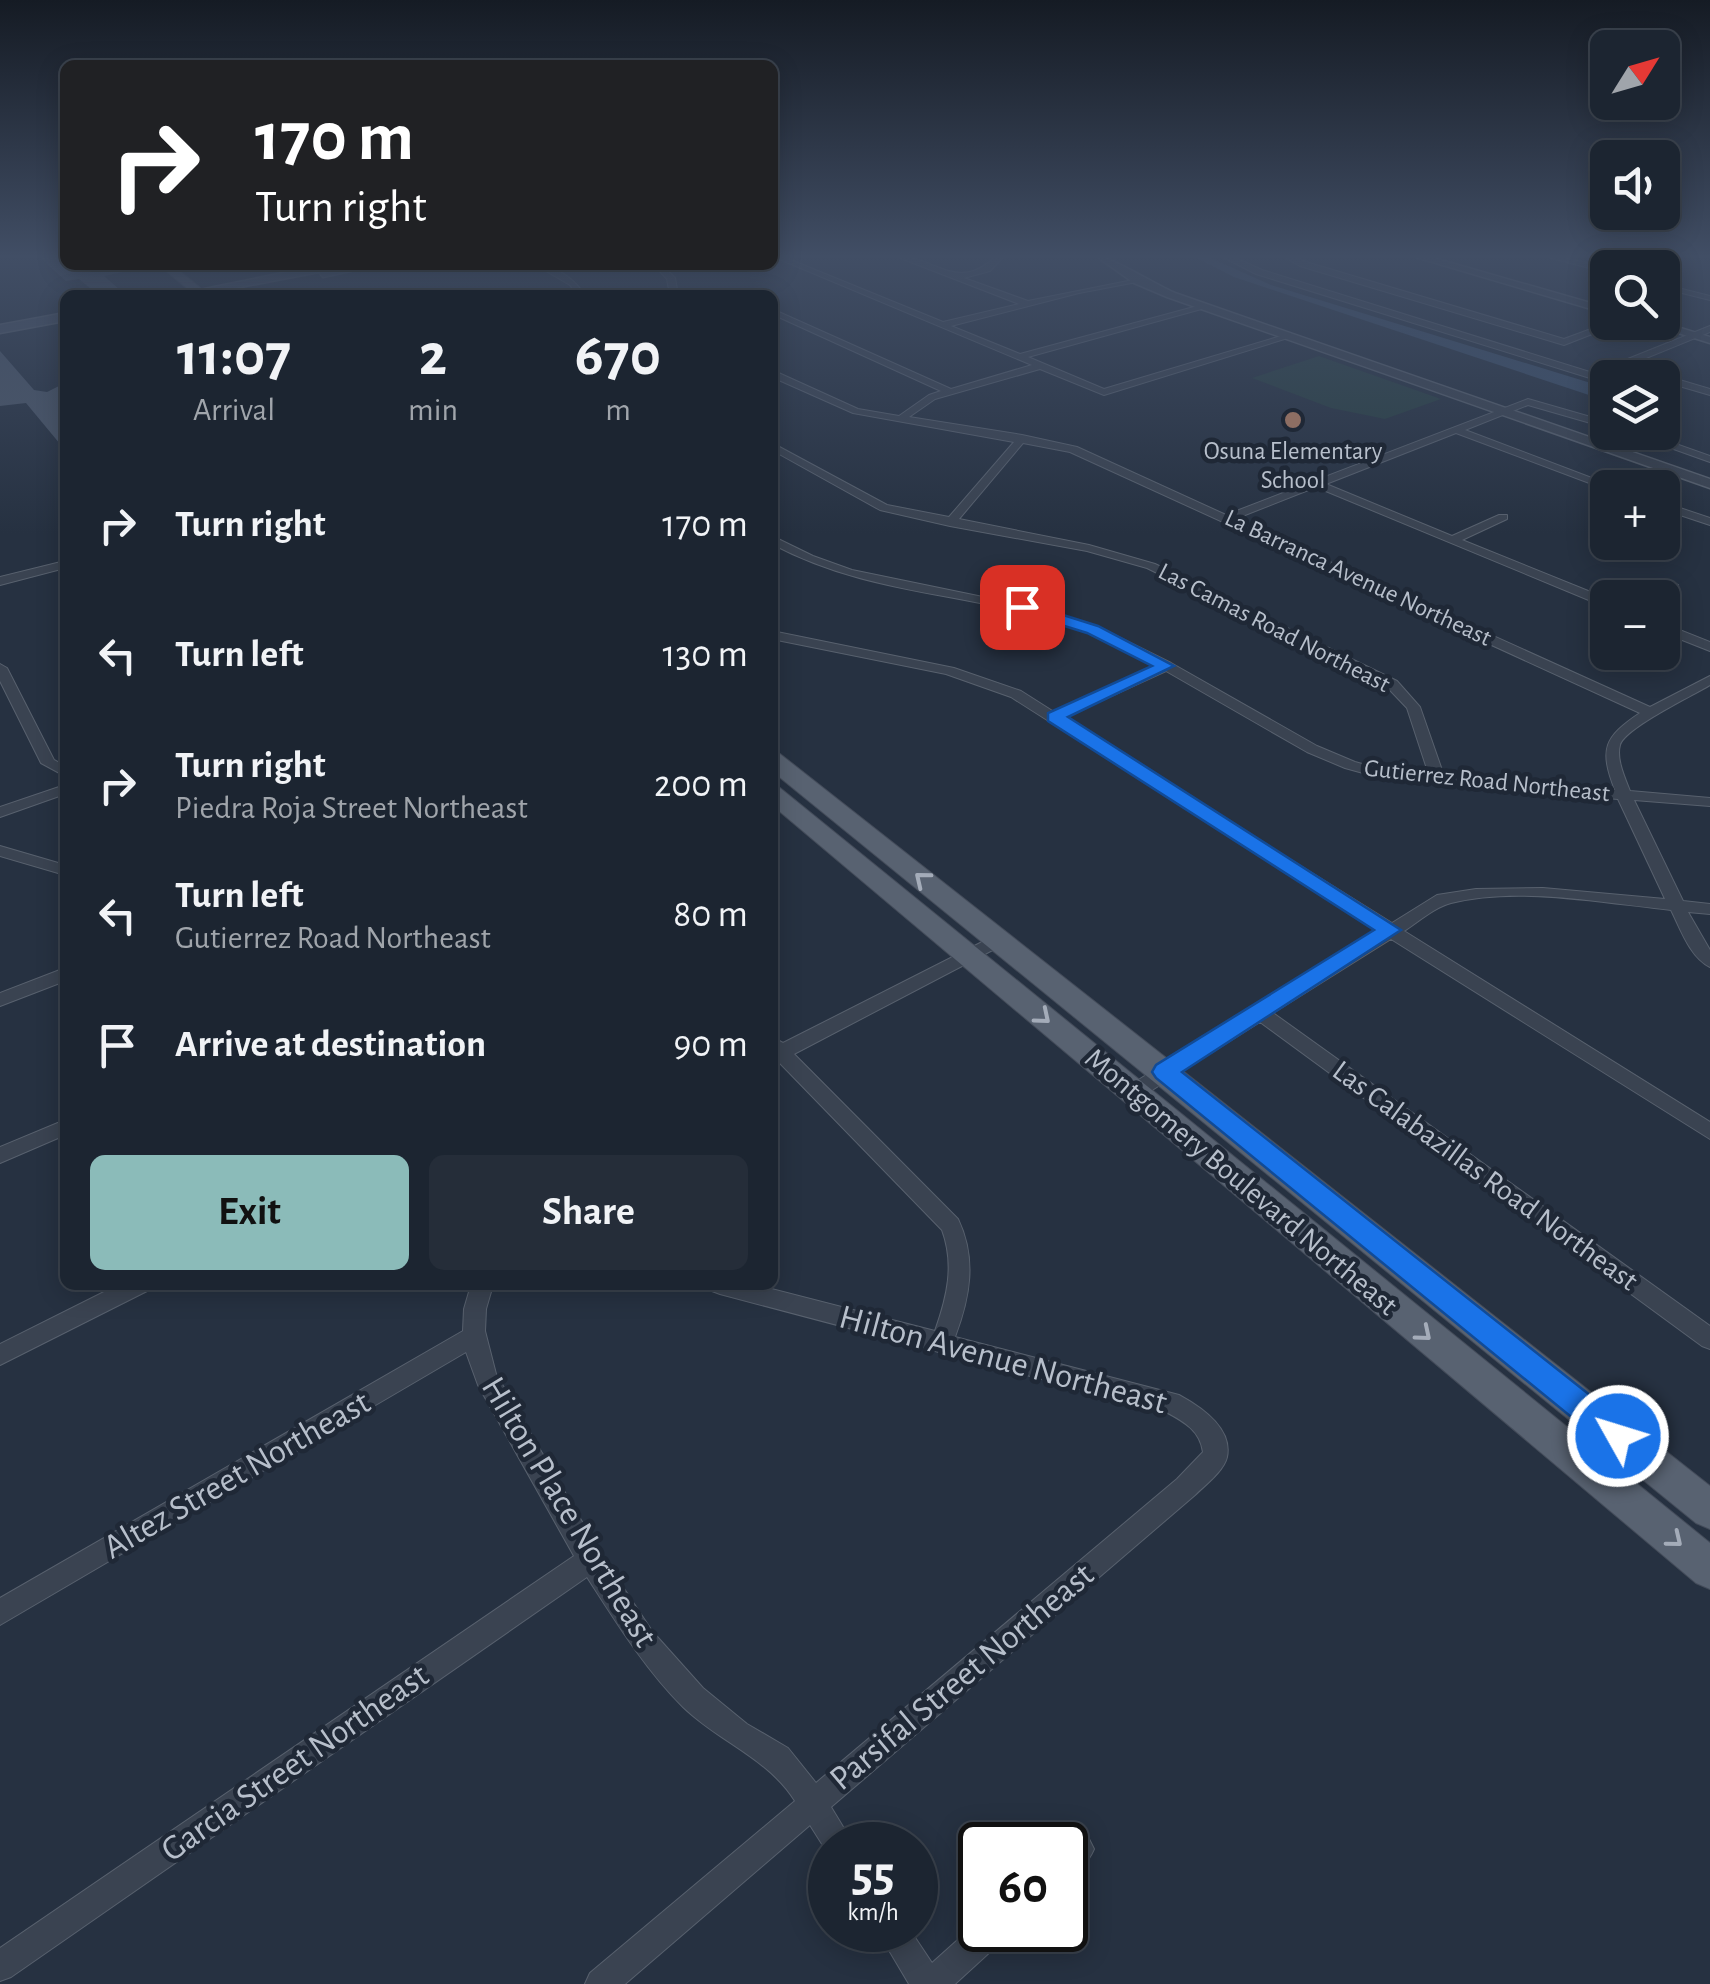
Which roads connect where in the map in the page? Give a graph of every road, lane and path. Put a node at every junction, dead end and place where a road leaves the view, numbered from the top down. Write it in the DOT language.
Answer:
graph roads {
  1 [pos="855,349"];
  2 [pos="999,349"];
  3 [pos="1049,349"];
  4 [pos="1244,349"];
  5 [pos="1325,349"];
  6 [pos="1505,349"];
  7 [pos="1661,349"];
  8 [pos="1019,357"];
  9 [pos="1633,360"];
  10 [pos="1040,366"];
  11 [pos="1590,375"];
  12 [pos="778,376"];
  13 [pos="1680,383"];
  14 [pos="950,392"];
  15 [pos="1710,392"];
  16 [pos="1500,412"];
  17 [pos="1590,418"];
  18 [pos="900,419"];
  19 [pos="1453,430"];
  20 [pos="1022,438"];
  21 [pos="778,449"];
  22 [pos="1680,449"];
  23 [pos="1710,459"];
  24 [pos="1590,479"];
  25 [pos="1315,484"];
  26 [pos="1710,484"];
  27 [pos="1680,511"];
  28 [pos="1502,517"];
  29 [pos="1227,518"];
  30 [pos="950,522"];
  31 [pos="1710,522"];
  32 [pos="1452,540"];
  33 [pos="778,542"];
  34 [pos="60,565"];
  35 [pos="0,580"];
  36 [pos="1590,597"];
  37 [pos="1680,634"];
  38 [pos="778,636"];
  39 [pos="1710,647"];
  40 [pos="1166,666"];
  41 [pos="0,668"];
  42 [pos="1710,680"];
  43 [pos="1653,714"];
  44 [pos="1054,717"];
  45 [pos="778,763"];
  46 [pos="60,769"];
  47 [pos="1438,779"];
  48 [pos="60,791"];
  49 [pos="1622,794"];
  50 [pos="778,799"];
  51 [pos="1710,802"];
  52 [pos="0,812"];
  53 [pos="0,851"];
  54 [pos="60,869"];
  55 [pos="1678,906"];
  56 [pos="1710,909"];
  57 [pos="1390,930"];
  58 [pos="998,940"];
  59 [pos="968,955"];
  60 [pos="1710,962"];
  61 [pos="60,976"];
  62 [pos="0,1000"];
  63 [pos="1260,1013"];
  64 [pos="778,1048"];
  65 [pos="778,1049"];
  66 [pos="1164,1072"];
  67 [pos="1134,1092"];
  68 [pos="60,1129"];
  69 [pos="1710,1132"];
  70 [pos="0,1155"];
  71 [pos="129,1290"];
  72 [pos="481,1290"];
  73 [pos="739,1290"];
  74 [pos="473,1337"];
  75 [pos="1710,1340"];
  76 [pos="942,1342"];
  77 [pos="0,1355"];
  78 [pos="1186,1487"];
  79 [pos="1710,1510"];
  80 [pos="590,1560"];
  81 [pos="1710,1569"];
  82 [pos="0,1612"];
  83 [pos="813,1804"];
  84 [pos="824,1822"];
  85 [pos="907,1952"];
  86 [pos="965,1952"];
  87 [pos="0,1966"];
  88 [pos="602,1984"];
  89 [pos="929,1984"];
  1 -- 14 [label="street"];
  2 -- 8 [label="street"];
  3 -- 8 [label="street"];
  4 -- 10 [label="street"];
  5 -- 16 [label="street"];
  6 -- 11 [label="street"];
  7 -- 9 [label="street"];
  8 -- 10 [label="street"];
  10 -- 14 [label="street"];
  12 -- 18 [label="street, La Barranca Avenue Northeast"];
  13 -- 15 [label="street"];
  14 -- 18 [label="street"];
  16 -- 17 [label="street"];
  16 -- 19 [label="street"];
  16 -- 26 [label="street"];
  18 -- 20 [label="street, La Barranca Avenue Northeast"];
  19 -- 24 [label="street"];
  19 -- 25 [label="street"];
  20 -- 29 [label="street, La Barranca Avenue Northeast"];
  20 -- 30 [label="street"];
  21 -- 30 [label="street, Las Camas Road Northeast"];
  22 -- 23 [label="street"];
  25 -- 29 [label="street"];
  25 -- 32 [label="street"];
  27 -- 31 [label="street"];
  28 -- 32 [label="street"];
  29 -- 43 [label="street, La Barranca Avenue Northeast"];
  30 -- 47 [label="street, Las Camas Road Northeast"];
  32 -- 36 [label="street"];
  33 -- 40 [label="street, Gutierrez Road Northeast"];
  34 -- 35 [label="street"];
  37 -- 39 [label="street"];
  38 -- 44 [label="street"];
  40 -- 44 [label="street"];
  40 -- 47 [label="street, Gutierrez Road Northeast"];
  41 -- 46 [label="street"];
  42 -- 43 [label="street"];
  43 -- 49 [label="street"];
  44 -- 57 [label="street"];
  58 -- 45 [label="main road, Montgomery Boulevard Northeast, one-way"];
  47 -- 49 [label="street, Gutierrez Road Northeast"];
  48 -- 52 [label="street"];
  49 -- 51 [label="street, Gutierrez Road Northeast"];
  49 -- 55 [label="street"];
  50 -- 59 [label="main road, Montgomery Boulevard Northeast"];
  53 -- 54 [label="street"];
  55 -- 56 [label="street"];
  55 -- 57 [label="street"];
  55 -- 60 [label="street"];
  57 -- 63 [label="street"];
  57 -- 69 [label="street"];
  58 -- 59 [label="street"];
  58 -- 66 [label="main road, Montgomery Boulevard Northeast"];
  59 -- 64 [label="street"];
  59 -- 67 [label="main road, Montgomery Boulevard Northeast, one-way"];
  61 -- 62 [label="street"];
  63 -- 66 [label="street"];
  63 -- 75 [label="street, Las Calabazillas Road Northeast"];
  65 -- 76 [label="street"];
  66 -- 67 [label="street"];
  66 -- 79 [label="main road, Montgomery Boulevard Northeast"];
  67 -- 81 [label="main road, Montgomery Boulevard Northeast, one-way"];
  68 -- 70 [label="street"];
  71 -- 77 [label="street"];
  72 -- 74 [label="street, Hilton Place Northeast"];
  73 -- 76 [label="street, Hilton Avenue Northeast"];
  74 -- 80 [label="street, Hilton Place Northeast"];
  74 -- 82 [label="street, Altez Street Northeast"];
  76 -- 78 [label="street, Hilton Avenue Northeast"];
  78 -- 83 [label="street, Parsifal Street Northeast"];
  80 -- 83 [label="street, Hilton Place Northeast"];
  80 -- 87 [label="street, Garcia Street Northeast"];
  83 -- 84 [label="street, Hilton Place Northeast"];
  83 -- 88 [label="street, Parsifal Street Northeast"];
  85 -- 89 [label="street"];
  86 -- 89 [label="street"];
}
